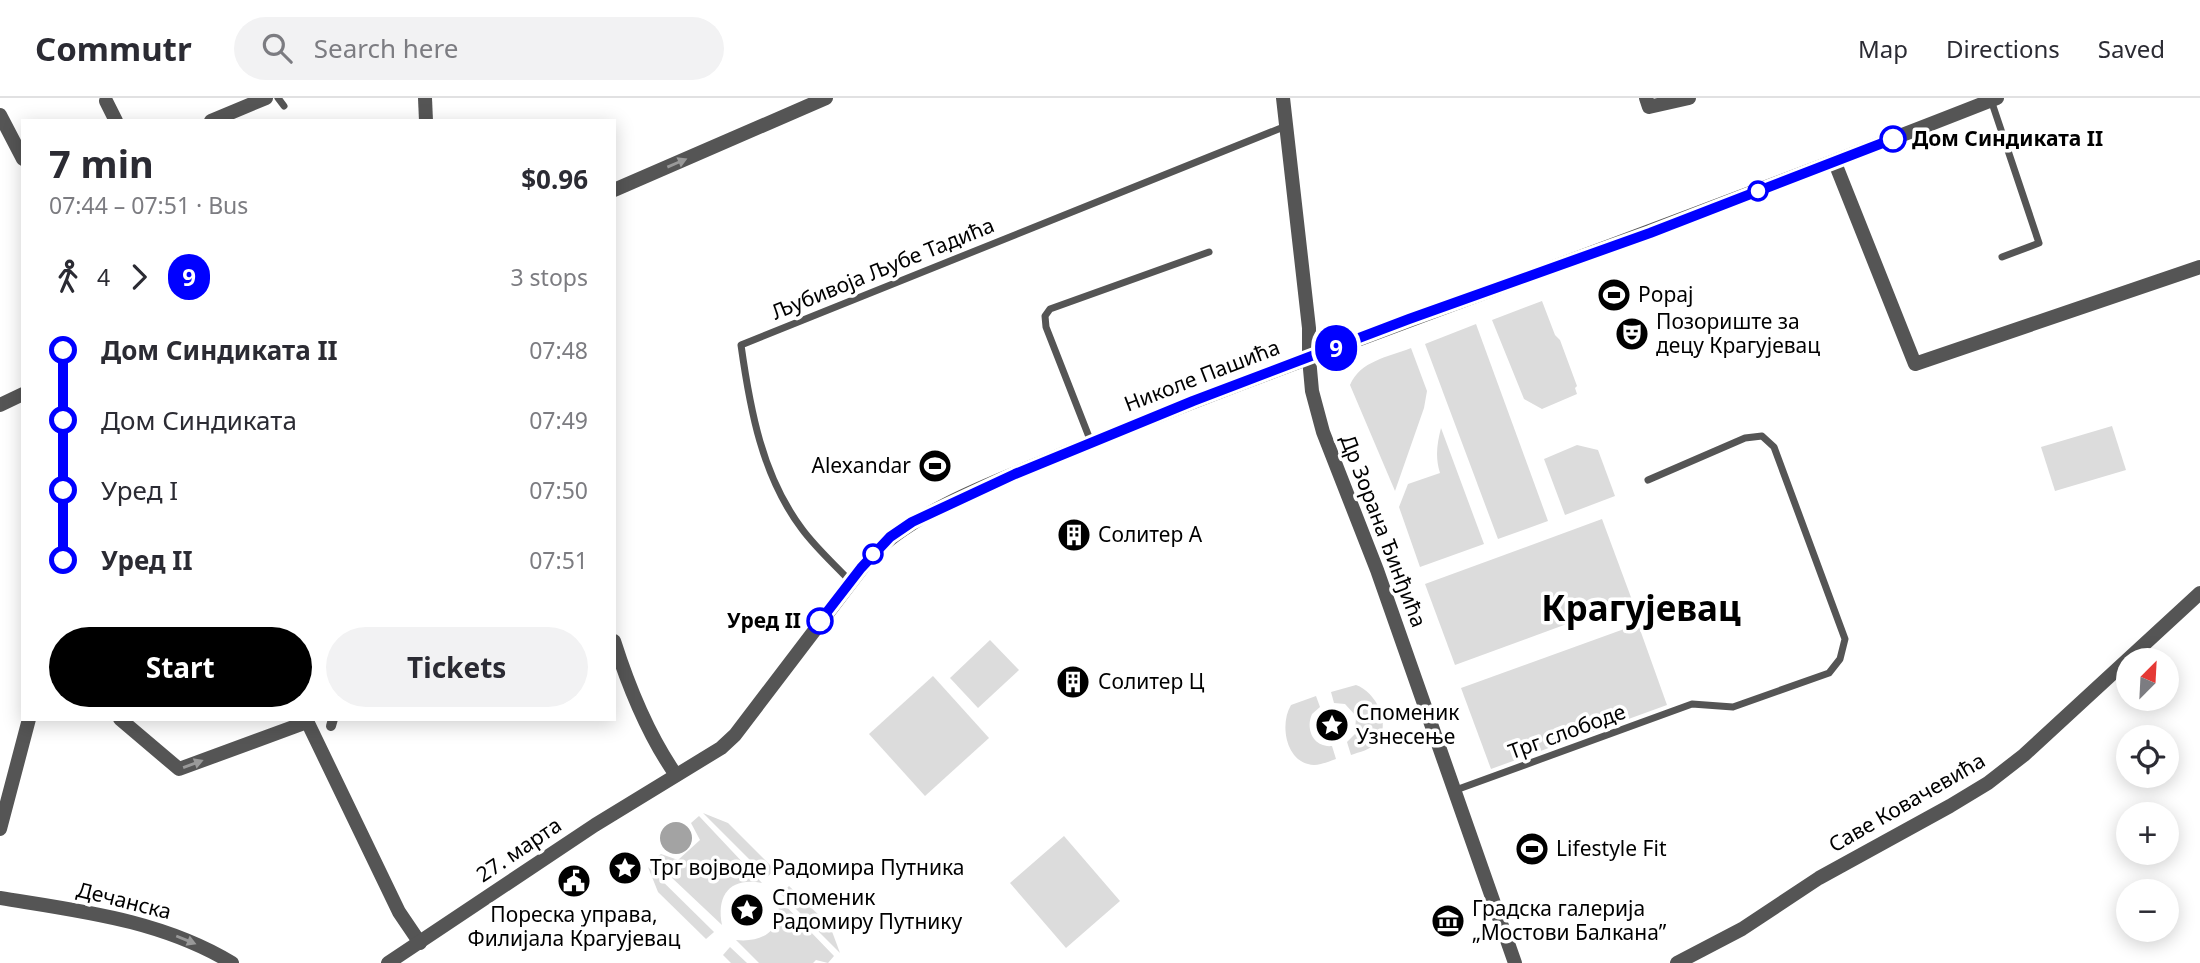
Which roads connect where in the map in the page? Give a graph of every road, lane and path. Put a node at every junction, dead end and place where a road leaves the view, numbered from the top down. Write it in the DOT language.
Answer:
graph roads {
  1 [pos="266,98"];
  2 [pos="278,98"];
  3 [pos="425,98"];
  4 [pos="826,98"];
  5 [pos="1283,98"];
  6 [pos="1646,98"];
  7 [pos="1689,98"];
  8 [pos="1994,99"];
  9 [pos="106,101"];
  10 [pos="284,106"];
  11 [pos="0,115"];
  12 [pos="115,119"];
  13 [pos="216,119"];
  14 [pos="426,119"];
  15 [pos="1286,126"];
  16 [pos="21,155"];
  17 [pos="1835,163"];
  18 [pos="616,189"];
  19 [pos="1209,252"];
  20 [pos="2002,257"];
  21 [pos="2200,267"];
  22 [pos="1308,358"];
  23 [pos="21,395"];
  24 [pos="0,405"];
  25 [pos="1091,442"];
  26 [pos="1648,480"];
  27 [pos="850,581"];
  28 [pos="2200,593"];
  29 [pos="616,647"];
  30 [pos="28,721"];
  31 [pos="122,721"];
  32 [pos="307,721"];
  33 [pos="676,775"];
  34 [pos="1453,792"];
  35 [pos="0,829"];
  36 [pos="0,898"];
  37 [pos="420,943"];
  38 [pos="232,963"];
  39 [pos="388,963"];
  40 [pos="1515,963"];
  41 [pos="1676,963"];
  1 -- 13 [label="street"];
  2 -- 10 [label="lane"];
  3 -- 14 [label="street"];
  18 -- 4 [label="street, one-way"];
  5 -- 15 [label="street, Др Зорана Ђинђића"];
  6 -- 7 [label="street"];
  8 -- 17 [label="street, Николе Пашића"];
  8 -- 20 [label="lane"];
  9 -- 12 [label="street"];
  11 -- 16 [label="street"];
  15 -- 22 [label="street, Др Зорана Ђинђића"];
  15 -- 27 [label="lane, Љубивоја Љубе Тадића"];
  17 -- 21 [label="street"];
  17 -- 22 [label="street, Николе Пашића"];
  19 -- 25 [label="lane"];
  22 -- 25 [label="street, Николе Пашића"];
  22 -- 34 [label="street, Др Зорана Ђинђића"];
  23 -- 24 [label="street"];
  25 -- 27 [label="street, Николе Пашића"];
  26 -- 34 [label="lane, Трг слободе"];
  27 -- 33 [label="street, Николе Пашића"];
  28 -- 41 [label="street, Саве Ковачевића"];
  29 -- 33 [label="street"];
  30 -- 35 [label="street"];
  31 -- 32 [label="street, one-way"];
  32 -- 37 [label="street"];
  33 -- 37 [label="street, 27. марта"];
  34 -- 40 [label="street, Др Зорана Ђинђића"];
  36 -- 38 [label="street, Дечанска, one-way"];
  37 -- 39 [label="street, 27. марта"];
}
